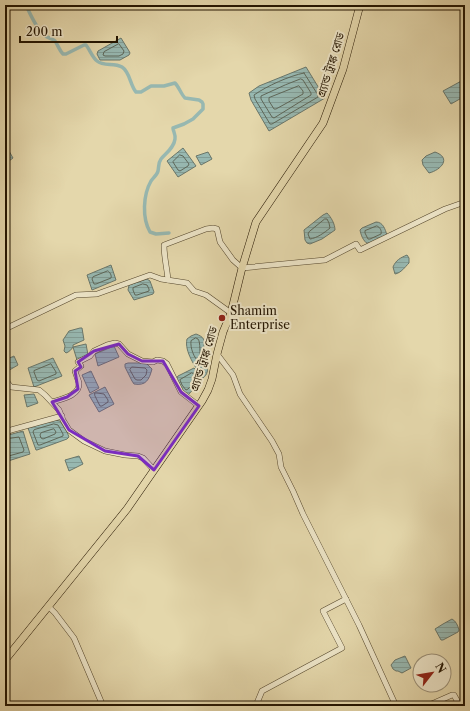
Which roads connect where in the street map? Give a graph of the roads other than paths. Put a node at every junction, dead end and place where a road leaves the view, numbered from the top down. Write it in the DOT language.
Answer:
graph roads {
  1 [pos="360,5"];
  2 [pos="465,202"];
  3 [pos="242,268"];
  4 [pos="168,280"];
  5 [pos="231,313"];
  6 [pos="5,329"];
  7 [pos="217,354"];
  8 [pos="5,375"];
  9 [pos="52,402"];
  10 [pos="199,406"];
  11 [pos="62,416"];
  12 [pos="5,434"];
  13 [pos="154,470"];
  14 [pos="346,599"];
  15 [pos="48,606"];
  16 [pos="5,660"];
  17 [pos="103,706"];
  18 [pos="250,706"];
  19 [pos="396,706"];
  20 [pos="427,706"];
  21 [pos="460,706"];
  1 -- 3 [label="highway, গ্র্যান্ড ট্রাঙ্ক রোড"];
  2 -- 3 [label="street"];
  3 -- 4 [label="street"];
  3 -- 5 [label="highway, গ্র্যান্ড ট্রাঙ্ক রোড"];
  4 -- 5 [label="street"];
  4 -- 6 [label="street"];
  5 -- 7 [label="highway, গ্র্যান্ড ট্রাঙ্ক রোড"];
  7 -- 10 [label="highway, গ্র্যান্ড ট্রাঙ্ক রোড"];
  7 -- 14 [label="street"];
  8 -- 9 [label="street"];
  9 -- 10 [label="street"];
  9 -- 11 [label="street"];
  10 -- 13 [label="highway, গ্র্যান্ড ট্রাঙ্ক রোড"];
  11 -- 12 [label="street"];
  11 -- 13 [label="street"];
  13 -- 15 [label="highway, গ্র্যান্ড ট্রাঙ্ক রোড"];
  14 -- 18 [label="street"];
  14 -- 19 [label="street"];
  15 -- 16 [label="highway, গ্র্যান্ড ট্রাঙ্ক রোড"];
  15 -- 17 [label="street"];
  20 -- 21 [label="street"];
}
